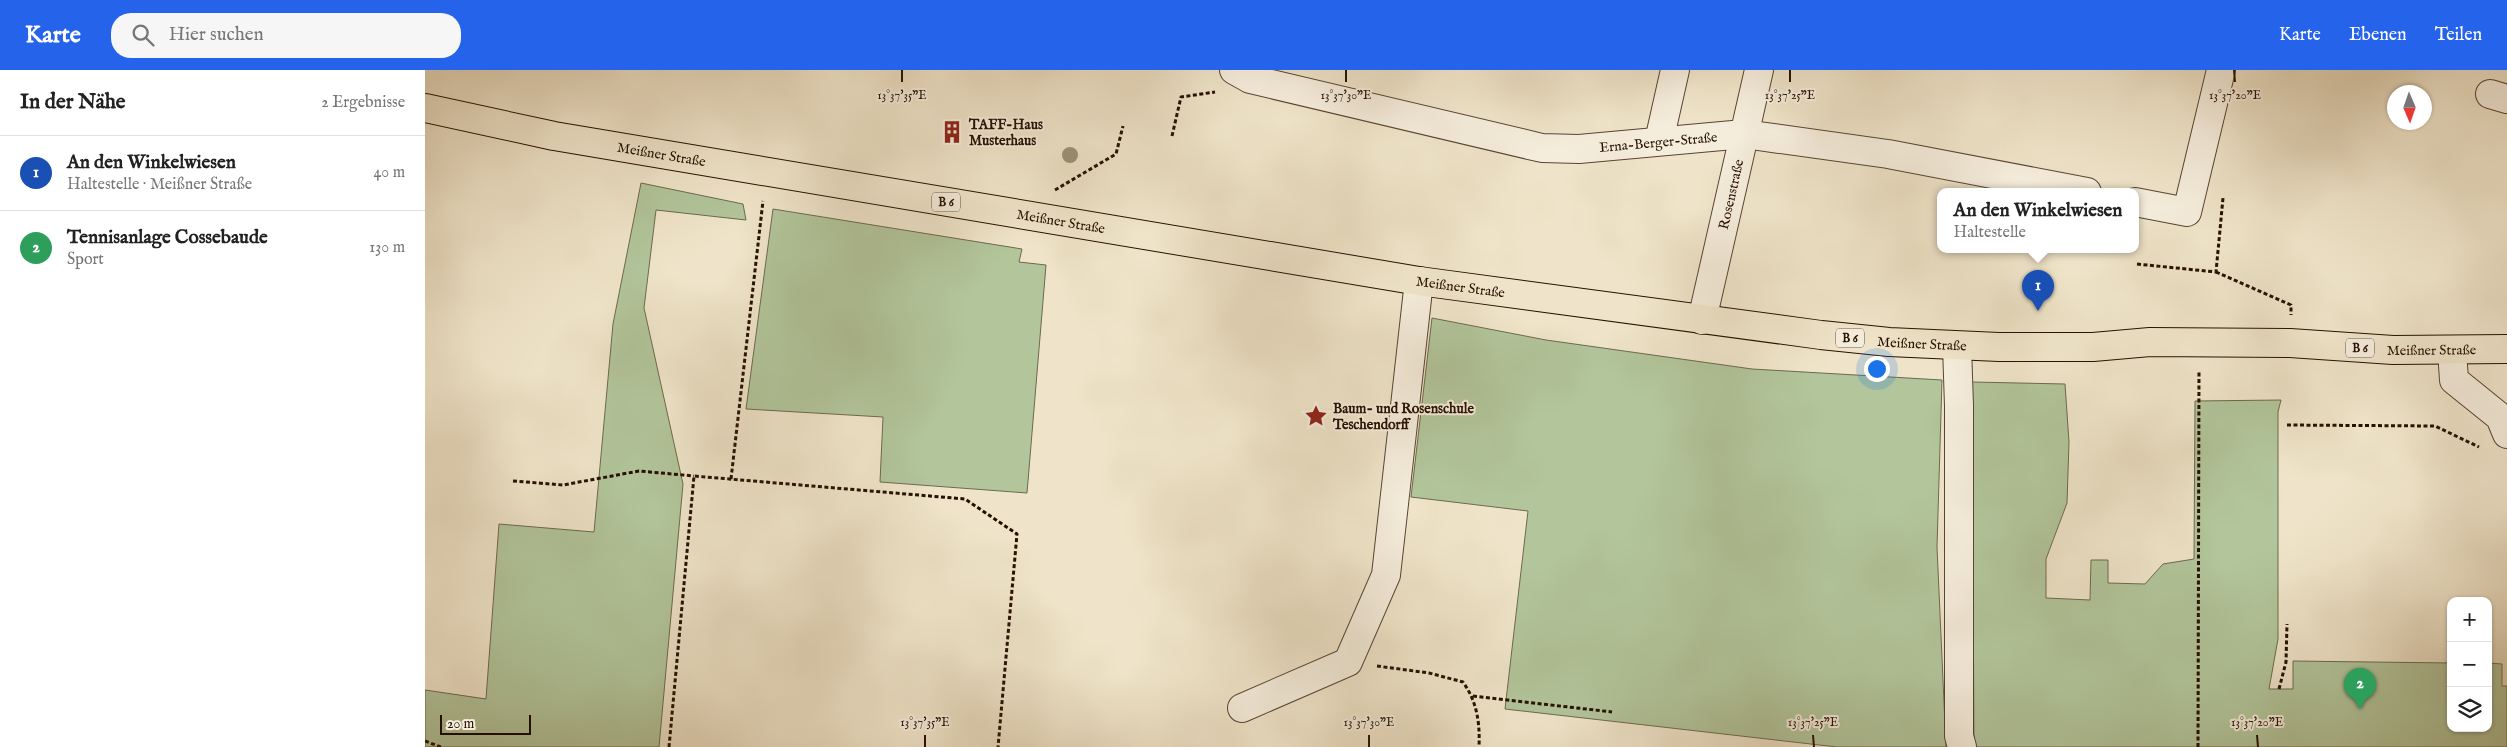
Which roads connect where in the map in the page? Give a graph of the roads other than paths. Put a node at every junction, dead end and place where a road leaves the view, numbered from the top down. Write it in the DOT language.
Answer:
graph roads {
  1 [pos="1675,70"];
  2 [pos="1759,70"];
  3 [pos="2221,70"];
  4 [pos="1242,75"];
  5 [pos="425,108"];
  6 [pos="1744,134"];
  7 [pos="1659,141"];
  8 [pos="2066,188"];
  9 [pos="2139,203"];
  10 [pos="1419,281"];
  11 [pos="1702,320"];
  12 [pos="1957,346"];
  13 [pos="2507,349"];
  14 [pos="2453,350"];
  15 [pos="2505,422"];
  16 [pos="1242,708"];
  17 [pos="1961,747"];
  1 -- 7 [label="street"];
  2 -- 6 [label="street, Rosenstraße"];
  3 -- 9 [label="street"];
  4 -- 7 [label="street, Erna-Berger-Straße"];
  5 -- 10 [label="main road, Meißner Straße / B 6"];
  6 -- 7 [label="street, Erna-Berger-Straße"];
  6 -- 8 [label="street, Erna-Berger-Straße"];
  6 -- 11 [label="street, Rosenstraße"];
  10 -- 11 [label="main road, Meißner Straße / B 6"];
  10 -- 16 [label="street"];
  11 -- 12 [label="main road, Meißner Straße / B 6"];
  12 -- 14 [label="main road, Meißner Straße / B 6"];
  12 -- 17 [label="street"];
  13 -- 14 [label="main road, Meißner Straße / B 6"];
  14 -- 15 [label="street"];
}
